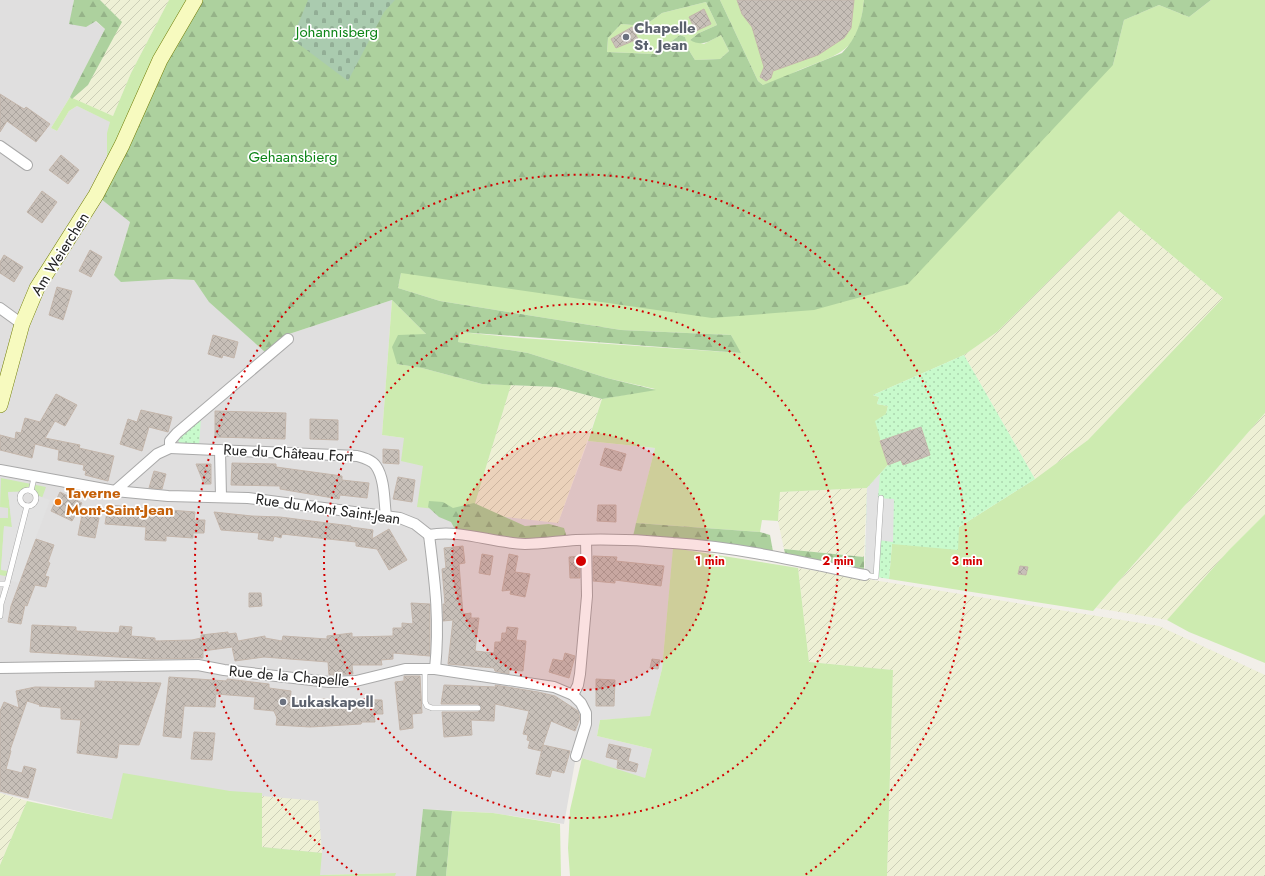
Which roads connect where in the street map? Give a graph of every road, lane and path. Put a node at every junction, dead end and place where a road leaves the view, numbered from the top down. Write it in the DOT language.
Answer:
graph roads {
  1 [pos="195,0"];
  2 [pos="0,146"];
  3 [pos="27,166"];
  4 [pos="0,308"];
  5 [pos="22,324"];
  6 [pos="288,339"];
  7 [pos="0,405"];
  8 [pos="170,448"];
  9 [pos="220,450"];
  10 [pos="0,470"];
  11 [pos="34,478"];
  12 [pos="31,491"];
  13 [pos="115,491"];
  14 [pos="221,497"];
  15 [pos="881,498"];
  16 [pos="27,506"];
  17 [pos="386,516"];
  18 [pos="428,535"];
  19 [pos="586,540"];
  20 [pos="865,575"];
  21 [pos="0,584"];
  22 [pos="7,584"];
  23 [pos="0,616"];
  24 [pos="0,668"];
  25 [pos="430,668"];
  26 [pos="573,695"];
  27 [pos="478,708"];
  28 [pos="576,756"];
  1 -- 5 [label="main road, Am Weierchen"];
  2 -- 3 [label="street"];
  4 -- 5 [label="street"];
  5 -- 7 [label="main road, Am Weierchen"];
  6 -- 8 [label="street"];
  8 -- 9 [label="street, Rue du Château Fort"];
  8 -- 13 [label="street"];
  9 -- 14 [label="street"];
  9 -- 17 [label="street, Rue du Château Fort"];
  10 -- 11 [label="street, Rue du Mont Saint-Jean"];
  11 -- 12 [label="lane"];
  11 -- 13 [label="street, Rue du Mont Saint-Jean"];
  12 -- 16 [label="lane"];
  12 -- 16 [label="lane"];
  13 -- 14 [label="street, Rue du Mont Saint-Jean"];
  14 -- 17 [label="street, Rue du Mont Saint-Jean"];
  15 -- 20 [label="lane"];
  16 -- 22 [label="lane"];
  17 -- 18 [label="street, Rue du Mont Saint-Jean"];
  18 -- 19 [label="street"];
  18 -- 25 [label="street"];
  19 -- 20 [label="street"];
  19 -- 26 [label="street"];
  21 -- 22 [label="lane"];
  22 -- 23 [label="lane"];
  24 -- 25 [label="street, Rue de la Chapelle"];
  25 -- 26 [label="street, Rue de la Chapelle"];
  25 -- 27 [label="lane"];
  26 -- 28 [label="street"];
}
